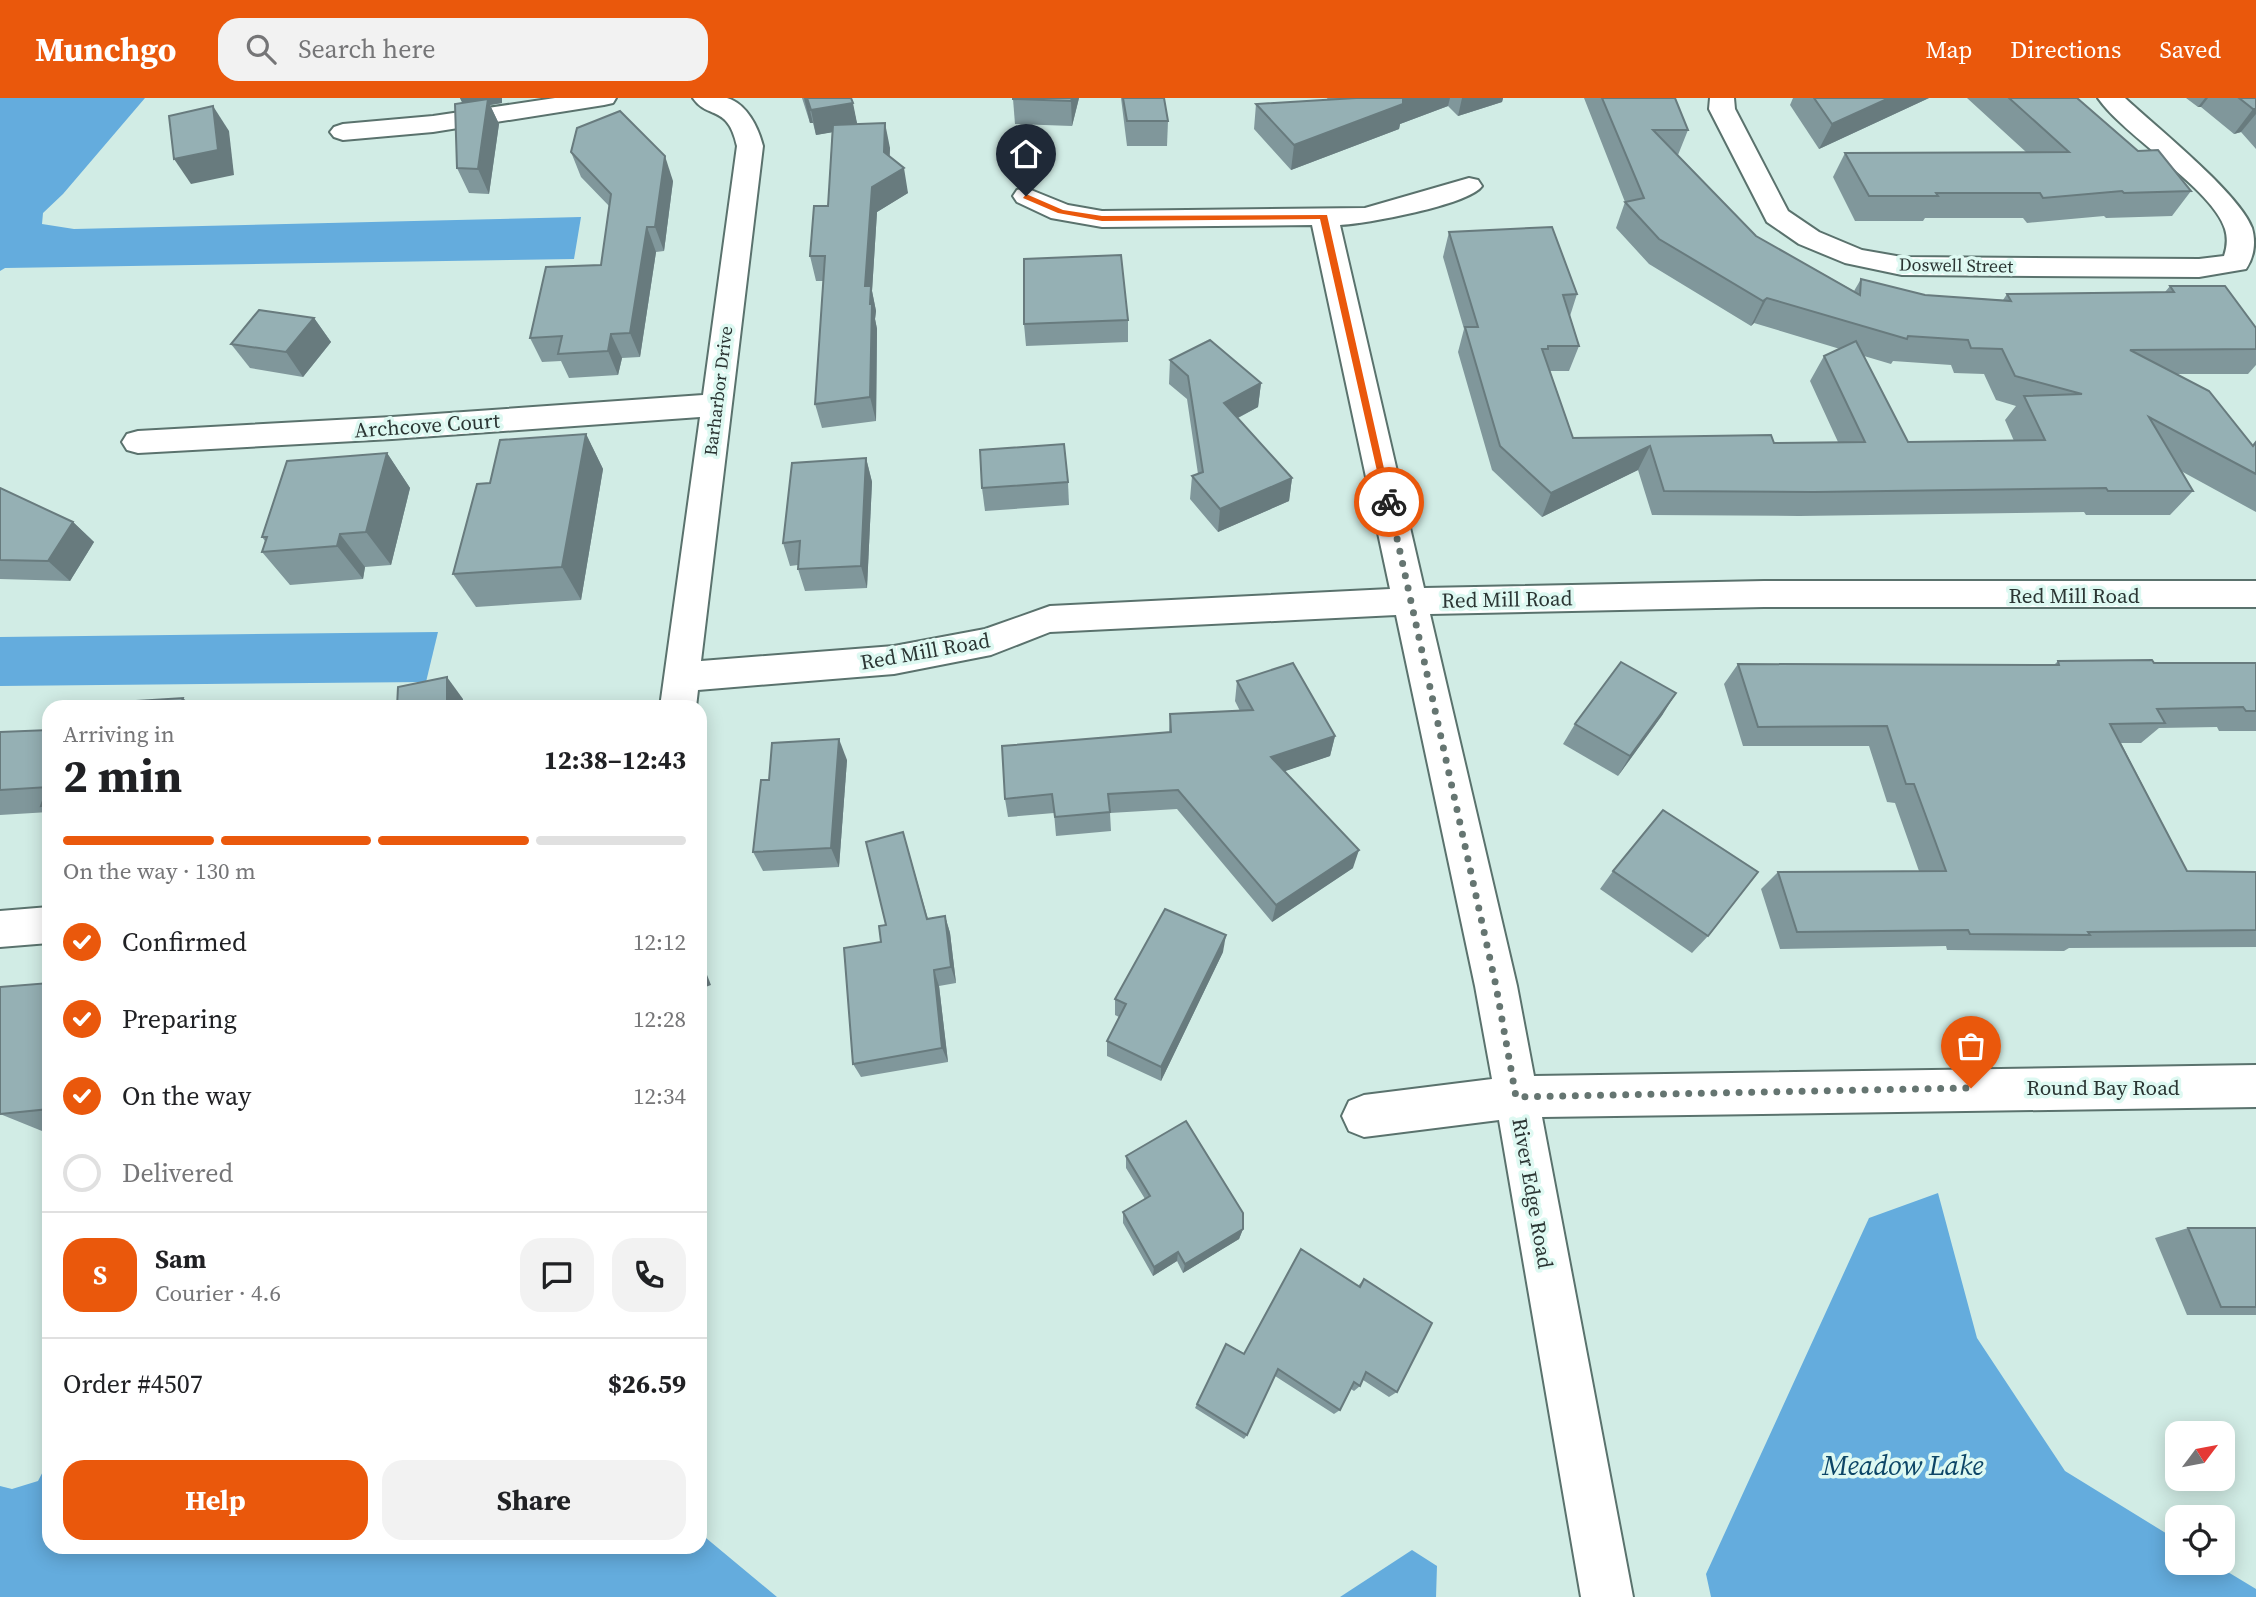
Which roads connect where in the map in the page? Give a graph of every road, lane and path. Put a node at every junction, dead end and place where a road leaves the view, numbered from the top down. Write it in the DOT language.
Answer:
graph roads {
  1 [pos="604,98"];
  2 [pos="705,98"];
  3 [pos="1722,98"];
  4 [pos="2110,98"];
  5 [pos="343,132"];
  6 [pos="1469,186"];
  7 [pos="1026,196"];
  8 [pos="1324,216"];
  9 [pos="716,405"];
  10 [pos="138,442"];
  11 [pos="2256,594"];
  12 [pos="1412,601"];
  13 [pos="680,692"];
  14 [pos="42,926"];
  15 [pos="0,929"];
  16 [pos="2256,1086"];
  17 [pos="1516,1097"];
  18 [pos="1364,1116"];
  19 [pos="1607,1597"];
  1 -- 5 [label="street"];
  2 -- 9 [label="street, Barharbor Drive"];
  3 -- 4 [label="street, Doswell Street"];
  6 -- 8 [label="street"];
  7 -- 8 [label="street"];
  8 -- 12 [label="street, River Edge Road"];
  9 -- 10 [label="street, Archcove Court"];
  9 -- 13 [label="street, Barharbor Drive"];
  11 -- 12 [label="street, Red Mill Road"];
  12 -- 13 [label="street, Red Mill Road"];
  12 -- 17 [label="street, River Edge Road"];
  14 -- 15 [label="street"];
  16 -- 17 [label="street, Round Bay Road"];
  17 -- 18 [label="street, Round Bay Road"];
  17 -- 19 [label="street, River Edge Road"];
}
